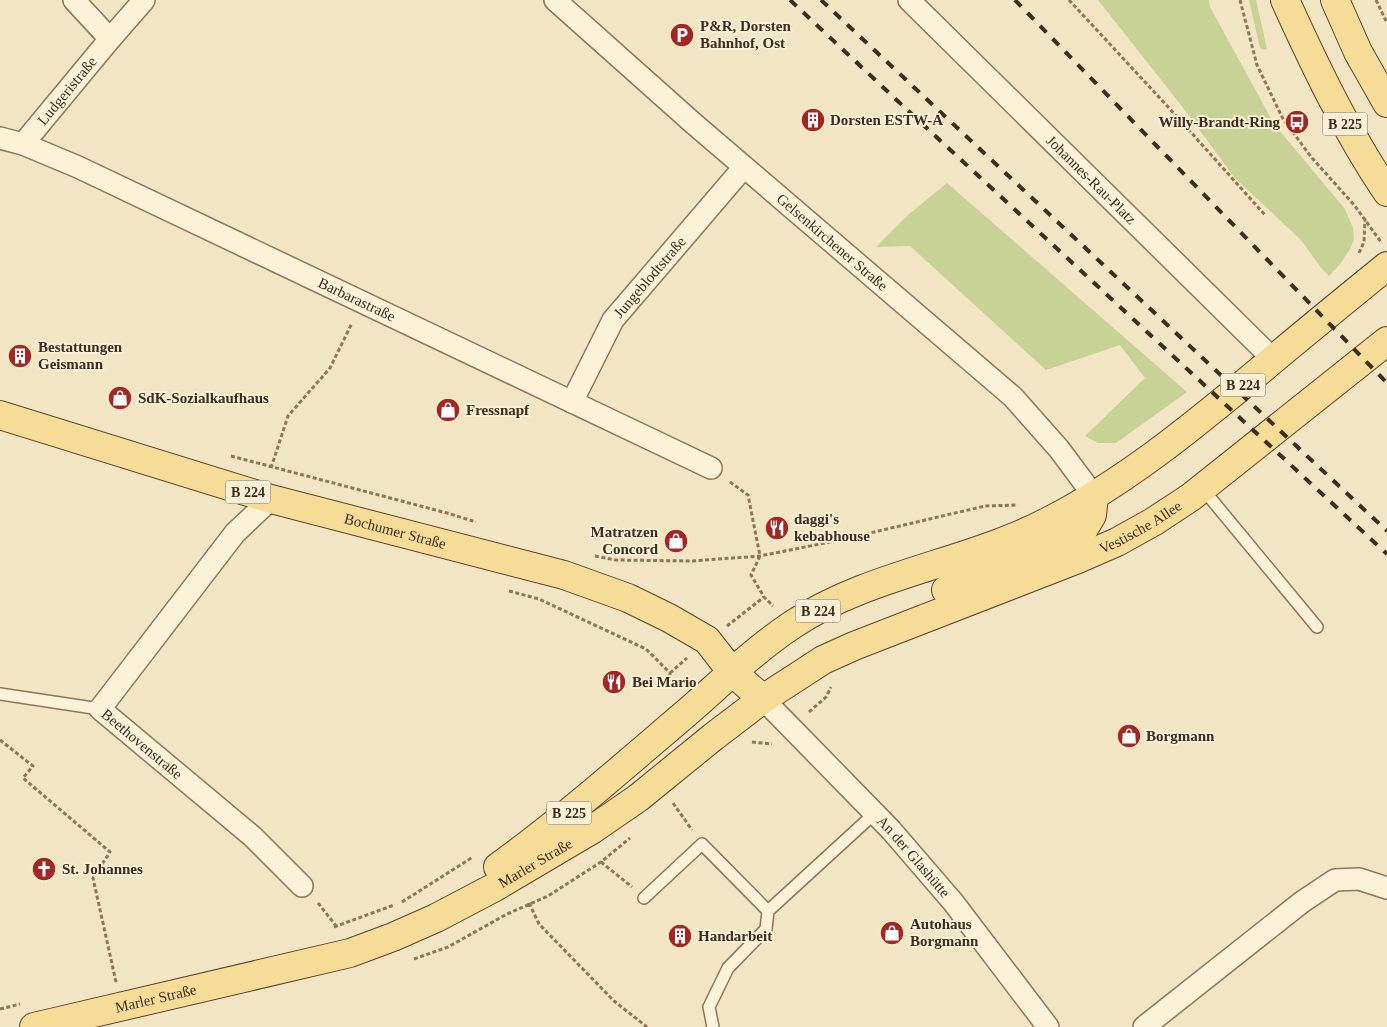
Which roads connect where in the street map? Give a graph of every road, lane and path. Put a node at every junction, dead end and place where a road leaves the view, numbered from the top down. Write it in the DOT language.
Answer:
graph roads {
  1 [pos="74,0"];
  2 [pos="144,0"];
  3 [pos="555,0"];
  4 [pos="909,0"];
  5 [pos="1068,0"];
  6 [pos="1240,0"];
  7 [pos="1285,0"];
  8 [pos="1335,0"];
  9 [pos="1376,0"];
  10 [pos="1387,23"];
  11 [pos="110,39"];
  12 [pos="1387,104"];
  13 [pos="0,138"];
  14 [pos="23,144"];
  15 [pos="744,167"];
  16 [pos="1387,192"];
  17 [pos="1264,215"];
  18 [pos="1384,254"];
  19 [pos="361,302"];
  20 [pos="1387,341"];
  21 [pos="1273,359"];
  22 [pos="572,402"];
  23 [pos="0,415"];
  24 [pos="711,468"];
  25 [pos="1202,488"];
  26 [pos="1094,496"];
  27 [pos="267,497"];
  28 [pos="764,597"];
  29 [pos="1317,627"];
  30 [pos="854,646"];
  31 [pos="732,672"];
  32 [pos="670,673"];
  33 [pos="0,694"];
  34 [pos="669,696"];
  35 [pos="763,699"];
  36 [pos="100,709"];
  37 [pos="0,740"];
  38 [pos="748,741"];
  39 [pos="772,744"];
  40 [pos="680,797"];
  41 [pos="875,813"];
  42 [pos="702,844"];
  43 [pos="481,852"];
  44 [pos="601,862"];
  45 [pos="302,886"];
  46 [pos="1387,888"];
  47 [pos="644,898"];
  48 [pos="529,903"];
  49 [pos="768,911"];
  50 [pos="337,926"];
  51 [pos="327,929"];
  52 [pos="393,937"];
  53 [pos="350,953"];
  54 [pos="116,980"];
  55 [pos="34,1027"];
  56 [pos="647,1027"];
  57 [pos="713,1027"];
  58 [pos="1048,1027"];
  59 [pos="1144,1027"];
  1 -- 11 [label="street"];
  2 -- 11 [label="street, Ludgeristraße"];
  3 -- 15 [label="street, Gelsenkirchener Straße"];
  4 -- 21 [label="street, Johannes-Rau-Platz"];
  5 -- 17 [label="path"];
  6 -- 18 [label="path"];
  7 -- 16 [label="main road, B 225"];
  8 -- 12 [label="main road, B 225"];
  9 -- 10 [label="path"];
  11 -- 14 [label="street, Ludgeristraße"];
  13 -- 14 [label="street, Barbarastraße"];
  14 -- 19 [label="street, Barbarastraße"];
  15 -- 22 [label="street, Jungeblodtstraße"];
  15 -- 26 [label="street, Gelsenkirchener Straße"];
  18 -- 21 [label="main road, B 224"];
  19 -- 22 [label="street, Barbarastraße"];
  19 -- 27 [label="path"];
  20 -- 25 [label="main road, Vestische Allee"];
  21 -- 26 [label="main road, B 224"];
  22 -- 24 [label="street, Barbarastraße"];
  23 -- 27 [label="main road, Bochumer Straße / B 224"];
  24 -- 28 [label="path"];
  25 -- 29 [label="lane"];
  25 -- 30 [label="main road, Vestische Allee"];
  26 -- 30 [label="main road, Vestische Allee"];
  26 -- 31 [label="main road, B 224"];
  27 -- 31 [label="main road, Bochumer Straße / B 224"];
  27 -- 36 [label="street, Beethovenstraße"];
  30 -- 35 [label="main road, Vestische Allee"];
  31 -- 35 [label="main road, Bochumer Straße / B 224"];
  31 -- 52 [label="main road, Marler Straße / B 225"];
  32 -- 34 [label="path"];
  33 -- 36 [label="lane"];
  35 -- 41 [label="street, An der Glashütte"];
  35 -- 52 [label="main road, Marler Straße / B 225"];
  36 -- 45 [label="street, Beethovenstraße"];
  37 -- 54 [label="path"];
  38 -- 39 [label="path"];
  40 -- 42 [label="path"];
  41 -- 49 [label="lane"];
  41 -- 58 [label="street, An der Glashütte"];
  42 -- 47 [label="lane"];
  42 -- 49 [label="lane"];
  43 -- 50 [label="path"];
  44 -- 47 [label="path"];
  45 -- 50 [label="path"];
  46 -- 59 [label="street"];
  48 -- 56 [label="path"];
  49 -- 57 [label="lane"];
  50 -- 51 [label="path"];
  50 -- 53 [label="path"];
  52 -- 53 [label="main road, Marler Straße / B 225"];
  53 -- 55 [label="main road, Marler Straße / B 225"];
}
